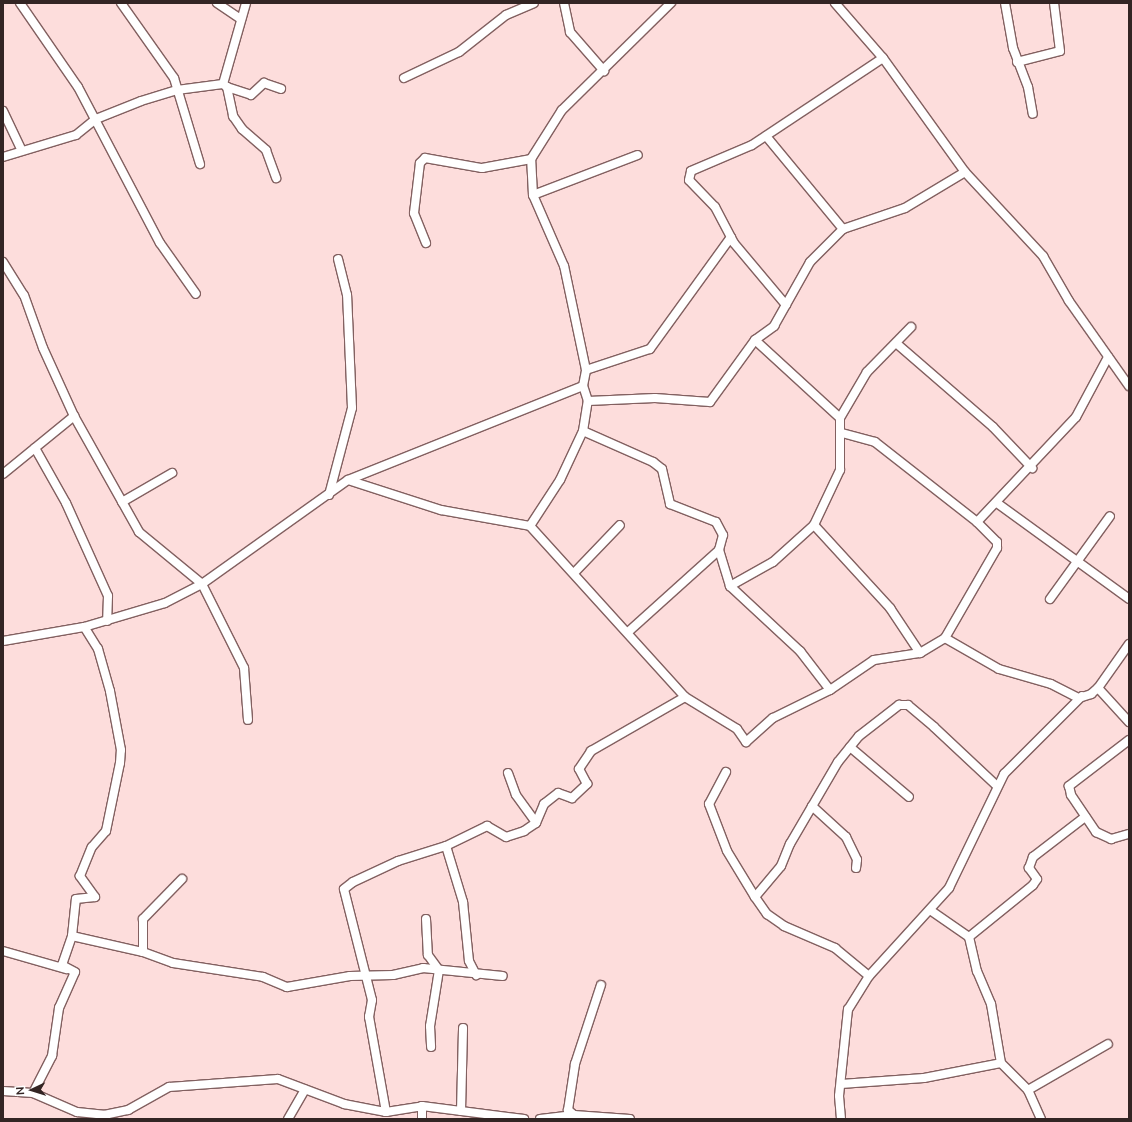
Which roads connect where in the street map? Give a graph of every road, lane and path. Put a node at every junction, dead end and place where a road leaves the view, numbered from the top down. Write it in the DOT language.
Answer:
graph roads {
  1 [pos="20,3"];
  2 [pos="120,3"];
  3 [pos="218,3"];
  4 [pos="246,3"];
  5 [pos="534,3"];
  6 [pos="564,3"];
  7 [pos="671,3"];
  8 [pos="835,3"];
  9 [pos="1005,3"];
  10 [pos="1054,3"];
  11 [pos="241,19"];
  12 [pos="883,58"];
  13 [pos="1017,62"];
  14 [pos="604,71"];
  15 [pos="404,78"];
  16 [pos="225,86"];
  17 [pos="281,89"];
  18 [pos="177,90"];
  19 [pos="3,111"];
  20 [pos="1033,114"];
  21 [pos="96,119"];
  22 [pos="766,136"];
  23 [pos="22,151"];
  24 [pos="638,155"];
  25 [pos="3,157"];
  26 [pos="531,159"];
  27 [pos="200,164"];
  28 [pos="965,172"];
  29 [pos="276,178"];
  30 [pos="533,195"];
  31 [pos="843,229"];
  32 [pos="731,237"];
  33 [pos="426,243"];
  34 [pos="338,259"];
  35 [pos="3,262"];
  36 [pos="196,294"];
  37 [pos="786,305"];
  38 [pos="911,328"];
  39 [pos="755,340"];
  40 [pos="896,343"];
  41 [pos="1108,357"];
  42 [pos="586,370"];
  43 [pos="583,386"];
  44 [pos="1129,386"];
  45 [pos="588,401"];
  46 [pos="74,416"];
  47 [pos="840,418"];
  48 [pos="583,431"];
  49 [pos="842,433"];
  50 [pos="35,448"];
  51 [pos="1032,468"];
  52 [pos="172,473"];
  53 [pos="3,474"];
  54 [pos="348,480"];
  55 [pos="329,494"];
  56 [pos="122,502"];
  57 [pos="997,503"];
  58 [pos="1110,516"];
  59 [pos="978,522"];
  60 [pos="620,525"];
  61 [pos="814,525"];
  62 [pos="530,526"];
  63 [pos="719,550"];
  64 [pos="1076,562"];
  65 [pos="574,573"];
  66 [pos="202,584"];
  67 [pos="730,586"];
  68 [pos="1050,599"];
  69 [pos="1129,599"];
  70 [pos="107,621"];
  71 [pos="84,627"];
  72 [pos="628,632"];
  73 [pos="945,638"];
  74 [pos="3,641"];
  75 [pos="1129,644"];
  76 [pos="920,653"];
  77 [pos="1098,688"];
  78 [pos="830,690"];
  79 [pos="1082,696"];
  80 [pos="685,697"];
  81 [pos="248,720"];
  82 [pos="1129,722"];
  83 [pos="1129,740"];
  84 [pos="850,747"];
  85 [pos="726,772"];
  86 [pos="508,774"];
  87 [pos="996,785"];
  88 [pos="909,798"];
  89 [pos="812,806"];
  90 [pos="1085,817"];
  91 [pos="536,823"];
  92 [pos="1129,834"];
  93 [pos="446,846"];
  94 [pos="856,868"];
  95 [pos="182,879"];
  96 [pos="755,897"];
  97 [pos="930,910"];
  98 [pos="426,919"];
  99 [pos="72,936"];
  100 [pos="969,937"];
  101 [pos="3,951"];
  102 [pos="143,952"];
  103 [pos="439,970"];
  104 [pos="74,972"];
  105 [pos="476,976"];
  106 [pos="503,976"];
  107 [pos="869,976"];
  108 [pos="366,977"];
  109 [pos="601,985"];
  110 [pos="463,1028"];
  111 [pos="1108,1044"];
  112 [pos="431,1047"];
  113 [pos="1001,1063"];
  114 [pos="841,1084"];
  115 [pos="305,1090"];
  116 [pos="1028,1090"];
  117 [pos="3,1091"];
  118 [pos="33,1093"];
  119 [pos="422,1106"];
  120 [pos="128,1110"];
  121 [pos="461,1111"];
  122 [pos="386,1112"];
  123 [pos="571,1117"];
  124 [pos="129,1119"];
  125 [pos="288,1119"];
  126 [pos="422,1119"];
  127 [pos="524,1119"];
  128 [pos="540,1119"];
  129 [pos="630,1119"];
  130 [pos="841,1119"];
  131 [pos="1041,1119"];
  1 -- 21 [label="street"];
  2 -- 18 [label="street"];
  3 -- 11 [label="street"];
  4 -- 11 [label="street"];
  5 -- 15 [label="street"];
  6 -- 14 [label="street"];
  7 -- 14 [label="street"];
  8 -- 12 [label="street"];
  9 -- 13 [label="street"];
  10 -- 13 [label="street"];
  11 -- 16 [label="street"];
  12 -- 22 [label="street"];
  12 -- 28 [label="street"];
  13 -- 20 [label="street"];
  14 -- 26 [label="street"];
  16 -- 17 [label="street"];
  16 -- 18 [label="street"];
  16 -- 29 [label="street"];
  18 -- 21 [label="street"];
  18 -- 27 [label="street"];
  19 -- 23 [label="street"];
  21 -- 23 [label="street"];
  21 -- 36 [label="street"];
  22 -- 31 [label="street"];
  22 -- 32 [label="street"];
  23 -- 25 [label="street"];
  24 -- 30 [label="street"];
  26 -- 30 [label="street"];
  26 -- 33 [label="street"];
  28 -- 31 [label="street"];
  28 -- 41 [label="street"];
  30 -- 42 [label="street"];
  31 -- 37 [label="street"];
  32 -- 37 [label="street"];
  32 -- 42 [label="street"];
  34 -- 55 [label="street"];
  35 -- 46 [label="street"];
  37 -- 39 [label="street"];
  38 -- 40 [label="street"];
  39 -- 45 [label="street"];
  39 -- 47 [label="street"];
  40 -- 47 [label="street"];
  40 -- 51 [label="street"];
  41 -- 44 [label="street"];
  41 -- 51 [label="street"];
  42 -- 43 [label="street"];
  43 -- 45 [label="street"];
  43 -- 54 [label="street"];
  45 -- 48 [label="street"];
  46 -- 50 [label="street"];
  46 -- 56 [label="street"];
  47 -- 49 [label="street"];
  48 -- 62 [label="street"];
  48 -- 63 [label="street"];
  49 -- 59 [label="street"];
  49 -- 61 [label="street"];
  50 -- 53 [label="street"];
  50 -- 70 [label="street"];
  51 -- 57 [label="street"];
  52 -- 56 [label="street"];
  54 -- 55 [label="street"];
  54 -- 62 [label="street"];
  55 -- 66 [label="street"];
  56 -- 66 [label="street"];
  57 -- 59 [label="street"];
  57 -- 64 [label="street"];
  58 -- 64 [label="street"];
  59 -- 73 [label="street"];
  60 -- 65 [label="street"];
  61 -- 67 [label="street"];
  61 -- 76 [label="street"];
  62 -- 65 [label="street"];
  63 -- 67 [label="street"];
  63 -- 72 [label="street"];
  64 -- 68 [label="street"];
  64 -- 69 [label="street"];
  65 -- 72 [label="street"];
  66 -- 70 [label="street"];
  66 -- 81 [label="street"];
  67 -- 78 [label="street"];
  70 -- 71 [label="street"];
  71 -- 74 [label="street"];
  71 -- 99 [label="street"];
  72 -- 80 [label="street"];
  73 -- 76 [label="street"];
  73 -- 79 [label="street"];
  75 -- 77 [label="street"];
  76 -- 78 [label="street"];
  77 -- 79 [label="street"];
  77 -- 82 [label="street"];
  78 -- 80 [label="street"];
  79 -- 87 [label="street"];
  80 -- 91 [label="street"];
  83 -- 90 [label="street"];
  84 -- 87 [label="street"];
  84 -- 88 [label="street"];
  84 -- 89 [label="street"];
  85 -- 96 [label="street"];
  86 -- 91 [label="street"];
  87 -- 97 [label="street"];
  89 -- 94 [label="street"];
  89 -- 96 [label="street"];
  90 -- 92 [label="street"];
  90 -- 100 [label="street"];
  91 -- 93 [label="street"];
  93 -- 105 [label="street"];
  93 -- 108 [label="street"];
  95 -- 102 [label="street"];
  96 -- 107 [label="street"];
  97 -- 100 [label="street"];
  97 -- 107 [label="street"];
  98 -- 103 [label="street"];
  99 -- 102 [label="street"];
  99 -- 104 [label="street"];
  100 -- 113 [label="street"];
  101 -- 104 [label="street"];
  102 -- 108 [label="street"];
  103 -- 105 [label="street"];
  103 -- 108 [label="street"];
  103 -- 112 [label="street"];
  104 -- 118 [label="street"];
  105 -- 106 [label="street"];
  107 -- 114 [label="street"];
  108 -- 122 [label="street"];
  109 -- 123 [label="street"];
  110 -- 121 [label="street"];
  111 -- 116 [label="street"];
  113 -- 114 [label="street"];
  113 -- 116 [label="street"];
  114 -- 130 [label="street"];
  115 -- 120 [label="street"];
  115 -- 122 [label="street"];
  115 -- 125 [label="street"];
  116 -- 131 [label="street"];
  117 -- 118 [label="street"];
  118 -- 120 [label="street"];
  119 -- 121 [label="street"];
  119 -- 122 [label="street"];
  119 -- 126 [label="street"];
  120 -- 124 [label="street"];
  121 -- 127 [label="street"];
  123 -- 128 [label="street"];
  123 -- 129 [label="street"];
}
